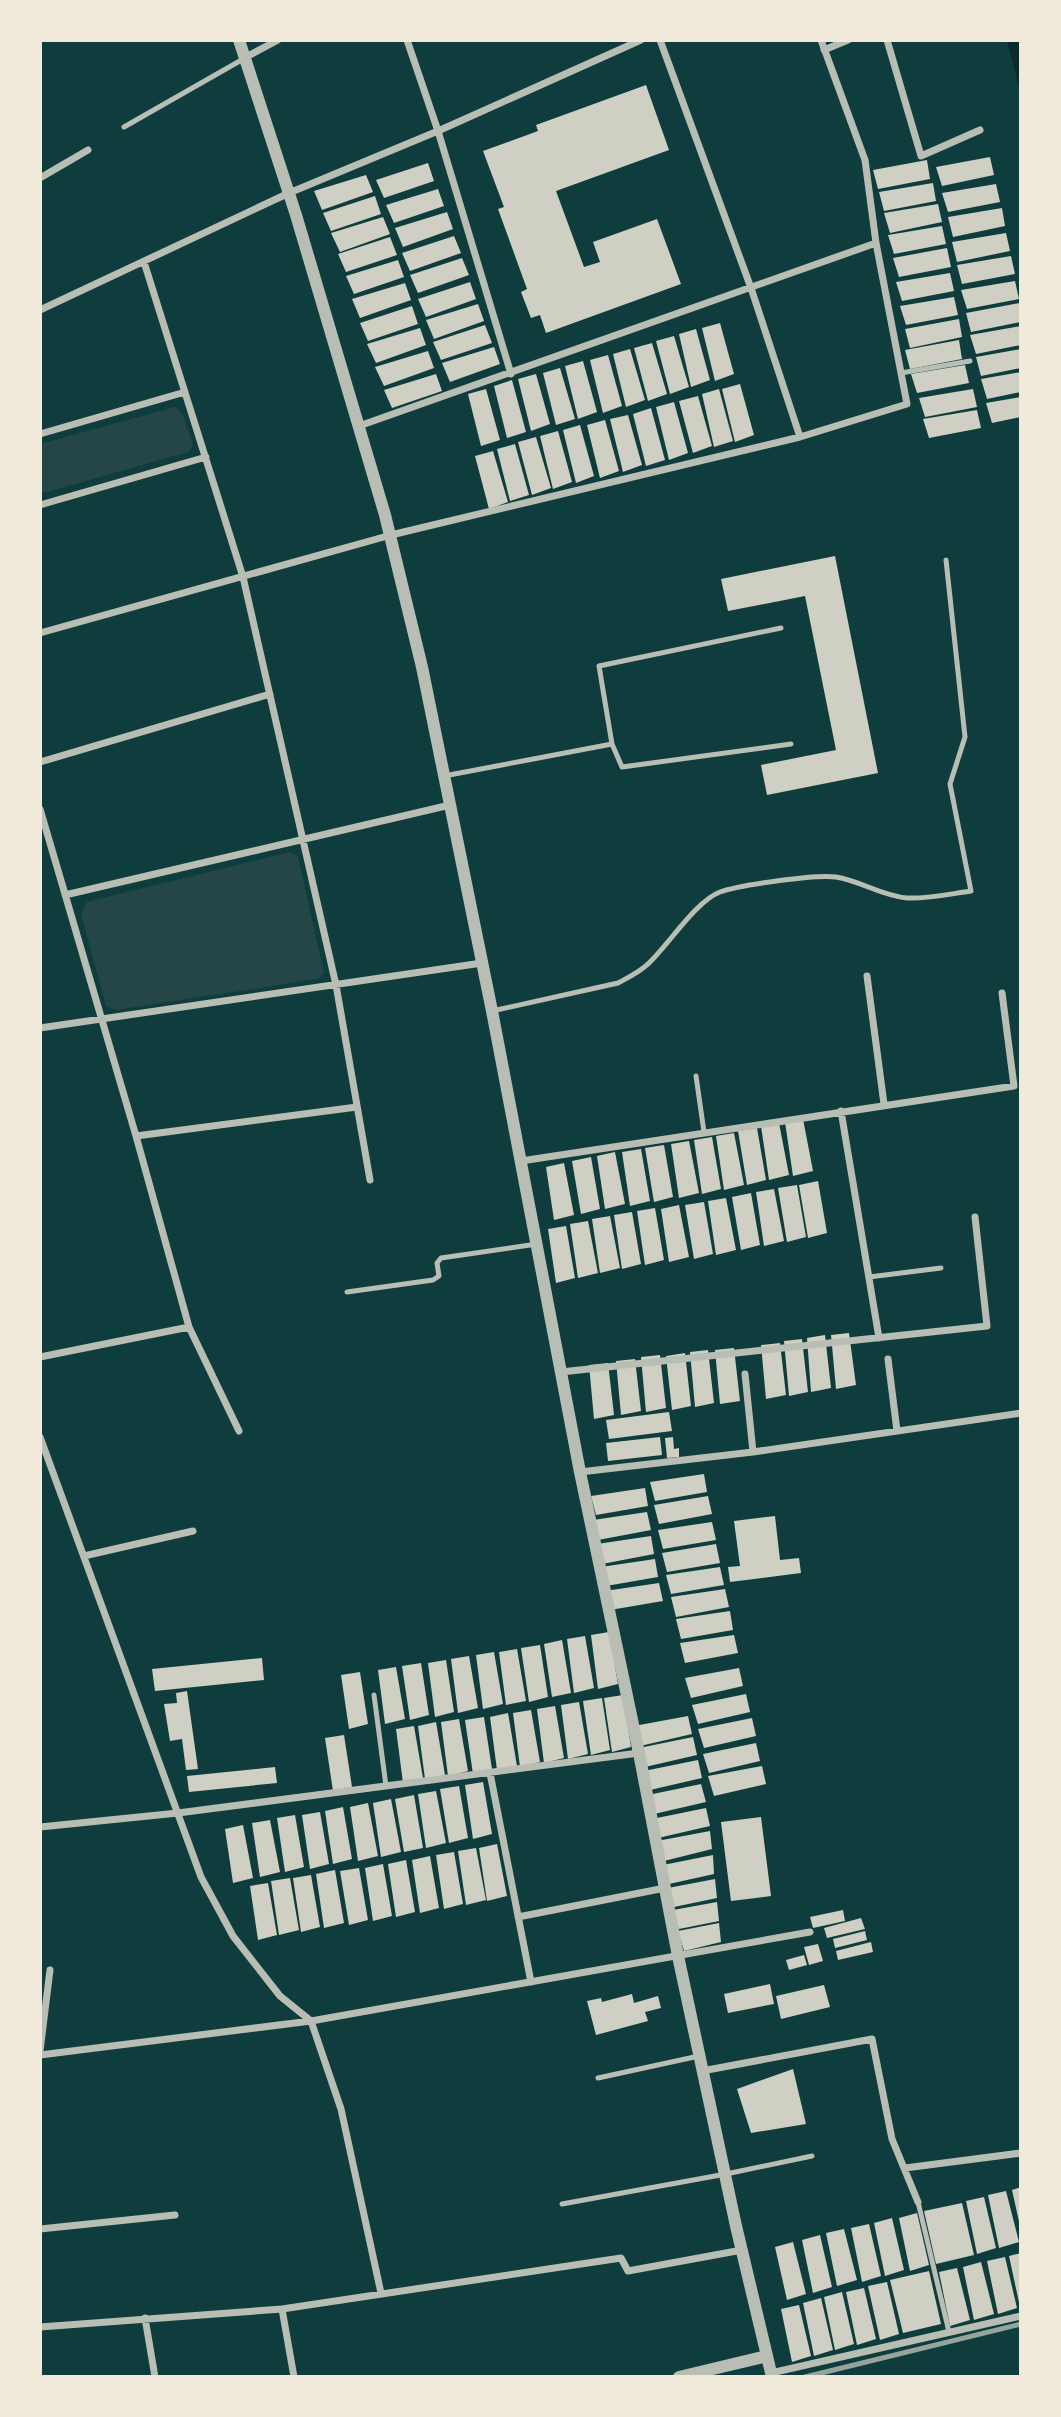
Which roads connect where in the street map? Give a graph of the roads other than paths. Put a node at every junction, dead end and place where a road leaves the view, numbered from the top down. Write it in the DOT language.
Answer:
graph roads {
  1 [pos="239,40"];
  2 [pos="278,40"];
  3 [pos="407,40"];
  4 [pos="641,40"];
  5 [pos="660,40"];
  6 [pos="821,40"];
  7 [pos="848,40"];
  8 [pos="887,40"];
  9 [pos="824,50"];
  10 [pos="246,57"];
  11 [pos="124,127"];
  12 [pos="980,130"];
  13 [pos="438,131"];
  14 [pos="88,150"];
  15 [pos="40,178"];
  16 [pos="289,193"];
  17 [pos="876,243"];
  18 [pos="144,262"];
  19 [pos="751,288"];
  20 [pos="40,310"];
  21 [pos="970,360"];
  22 [pos="901,373"];
  23 [pos="511,374"];
  24 [pos="185,392"];
  25 [pos="359,426"];
  26 [pos="40,434"];
  27 [pos="800,437"];
  28 [pos="206,457"];
  29 [pos="40,505"];
  30 [pos="391,535"];
  31 [pos="946,560"];
  32 [pos="243,577"];
  33 [pos="781,628"];
  34 [pos="40,633"];
  35 [pos="270,694"];
  36 [pos="612,744"];
  37 [pos="790,744"];
  38 [pos="40,762"];
  39 [pos="444,776"];
  40 [pos="450,805"];
  41 [pos="40,809"];
  42 [pos="302,838"];
  43 [pos="65,895"];
  44 [pos="482,963"];
  45 [pos="867,976"];
  46 [pos="335,985"];
  47 [pos="1002,993"];
  48 [pos="492,1011"];
  49 [pos="102,1019"];
  50 [pos="40,1028"];
  51 [pos="696,1076"];
  52 [pos="884,1104"];
  53 [pos="357,1107"];
  54 [pos="842,1111"];
  55 [pos="704,1132"];
  56 [pos="136,1136"];
  57 [pos="521,1161"];
  58 [pos="370,1180"];
  59 [pos="975,1217"];
  60 [pos="537,1244"];
  61 [pos="941,1268"];
  62 [pos="869,1277"];
  63 [pos="347,1292"];
  64 [pos="189,1327"];
  65 [pos="879,1338"];
  66 [pos="40,1357"];
  67 [pos="888,1359"];
  68 [pos="560,1372"];
  69 [pos="745,1374"];
  70 [pos="1021,1413"];
  71 [pos="240,1431"];
  72 [pos="897,1431"];
  73 [pos="40,1437"];
  74 [pos="753,1452"];
  75 [pos="580,1472"];
  76 [pos="193,1531"];
  77 [pos="84,1556"];
  78 [pos="374,1695"];
  79 [pos="639,1754"];
  80 [pos="489,1773"];
  81 [pos="386,1786"];
  82 [pos="178,1813"];
  83 [pos="40,1826"];
  84 [pos="665,1888"];
  85 [pos="518,1917"];
  86 [pos="810,1932"];
  87 [pos="678,1956"];
  88 [pos="50,1970"];
  89 [pos="531,1982"];
  90 [pos="311,2021"];
  91 [pos="40,2053"];
  92 [pos="699,2056"];
  93 [pos="702,2071"];
  94 [pos="598,2078"];
  95 [pos="1021,2153"];
  96 [pos="812,2156"];
  97 [pos="905,2168"];
  98 [pos="726,2174"];
  99 [pos="918,2202"];
  100 [pos="562,2204"];
  101 [pos="175,2215"];
  102 [pos="40,2229"];
  103 [pos="742,2250"];
  104 [pos="381,2293"];
  105 [pos="282,2309"];
  106 [pos="1021,2316"];
  107 [pos="145,2318"];
  108 [pos="40,2327"];
  109 [pos="949,2332"];
  110 [pos="767,2356"];
  111 [pos="772,2375"];
  112 [pos="155,2377"];
  113 [pos="294,2377"];
  114 [pos="679,2377"];
  1 -- 10 [label="street"];
  2 -- 10 [label="street"];
  3 -- 13 [label="street"];
  4 -- 13 [label="street"];
  5 -- 19 [label="street"];
  6 -- 9 [label="street"];
  7 -- 9 [label="street"];
  8 -- 12 [label="street"];
  9 -- 17 [label="street"];
  10 -- 11 [label="lane"];
  10 -- 16 [label="street"];
  13 -- 16 [label="street"];
  13 -- 23 [label="street"];
  14 -- 15 [label="street"];
  16 -- 18 [label="street"];
  16 -- 25 [label="street"];
  17 -- 19 [label="street"];
  17 -- 22 [label="street"];
  18 -- 20 [label="street"];
  18 -- 24 [label="street"];
  19 -- 23 [label="street"];
  19 -- 27 [label="street"];
  21 -- 22 [label="lane"];
  22 -- 27 [label="street"];
  23 -- 25 [label="street"];
  24 -- 26 [label="street"];
  24 -- 28 [label="street"];
  25 -- 30 [label="street"];
  27 -- 30 [label="street"];
  28 -- 29 [label="street"];
  28 -- 32 [label="street"];
  30 -- 32 [label="street"];
  30 -- 39 [label="street"];
  31 -- 48 [label="lane"];
  32 -- 34 [label="street"];
  32 -- 35 [label="street"];
  33 -- 36 [label="lane"];
  35 -- 38 [label="street"];
  35 -- 42 [label="street"];
  36 -- 37 [label="lane"];
  36 -- 39 [label="lane"];
  39 -- 40 [label="street"];
  40 -- 42 [label="street"];
  40 -- 44 [label="street"];
  41 -- 43 [label="street"];
  42 -- 43 [label="street"];
  42 -- 46 [label="street"];
  43 -- 49 [label="street"];
  44 -- 46 [label="street"];
  44 -- 48 [label="street"];
  45 -- 52 [label="street"];
  46 -- 49 [label="street"];
  46 -- 53 [label="street"];
  47 -- 52 [label="street"];
  48 -- 57 [label="street"];
  49 -- 50 [label="street"];
  49 -- 56 [label="street"];
  51 -- 55 [label="lane"];
  52 -- 54 [label="street"];
  53 -- 56 [label="street"];
  53 -- 58 [label="street"];
  54 -- 55 [label="street"];
  54 -- 62 [label="street"];
  55 -- 57 [label="street"];
  56 -- 64 [label="street"];
  57 -- 60 [label="street"];
  59 -- 65 [label="street"];
  60 -- 63 [label="lane"];
  60 -- 68 [label="street"];
  61 -- 62 [label="lane"];
  62 -- 65 [label="street"];
  64 -- 66 [label="street"];
  64 -- 71 [label="street"];
  65 -- 68 [label="street"];
  67 -- 72 [label="street"];
  68 -- 75 [label="street"];
  69 -- 74 [label="street"];
  70 -- 72 [label="street"];
  72 -- 74 [label="street"];
  73 -- 77 [label="street"];
  74 -- 75 [label="street"];
  75 -- 79 [label="street"];
  76 -- 77 [label="street"];
  77 -- 82 [label="street"];
  78 -- 81 [label="lane"];
  79 -- 80 [label="street"];
  79 -- 84 [label="street"];
  80 -- 81 [label="street"];
  80 -- 85 [label="street"];
  81 -- 82 [label="street"];
  82 -- 83 [label="street"];
  82 -- 90 [label="street"];
  84 -- 85 [label="street"];
  84 -- 87 [label="street"];
  85 -- 89 [label="street"];
  86 -- 87 [label="street"];
  87 -- 89 [label="street"];
  87 -- 92 [label="street"];
  88 -- 91 [label="street"];
  89 -- 90 [label="street"];
  90 -- 91 [label="street"];
  90 -- 104 [label="street"];
  92 -- 93 [label="street"];
  92 -- 94 [label="lane"];
  93 -- 97 [label="street"];
  93 -- 98 [label="street"];
  95 -- 97 [label="street"];
  96 -- 98 [label="lane"];
  97 -- 99 [label="street"];
  98 -- 100 [label="lane"];
  98 -- 103 [label="street"];
  99 -- 109 [label="lane"];
  101 -- 102 [label="street"];
  103 -- 104 [label="street"];
  103 -- 110 [label="street"];
  104 -- 105 [label="street"];
  105 -- 107 [label="street"];
  105 -- 113 [label="street"];
  106 -- 109 [label="street"];
  107 -- 108 [label="street"];
  107 -- 112 [label="street"];
  109 -- 111 [label="street"];
  110 -- 111 [label="street"];
  110 -- 114 [label="street"];
}
